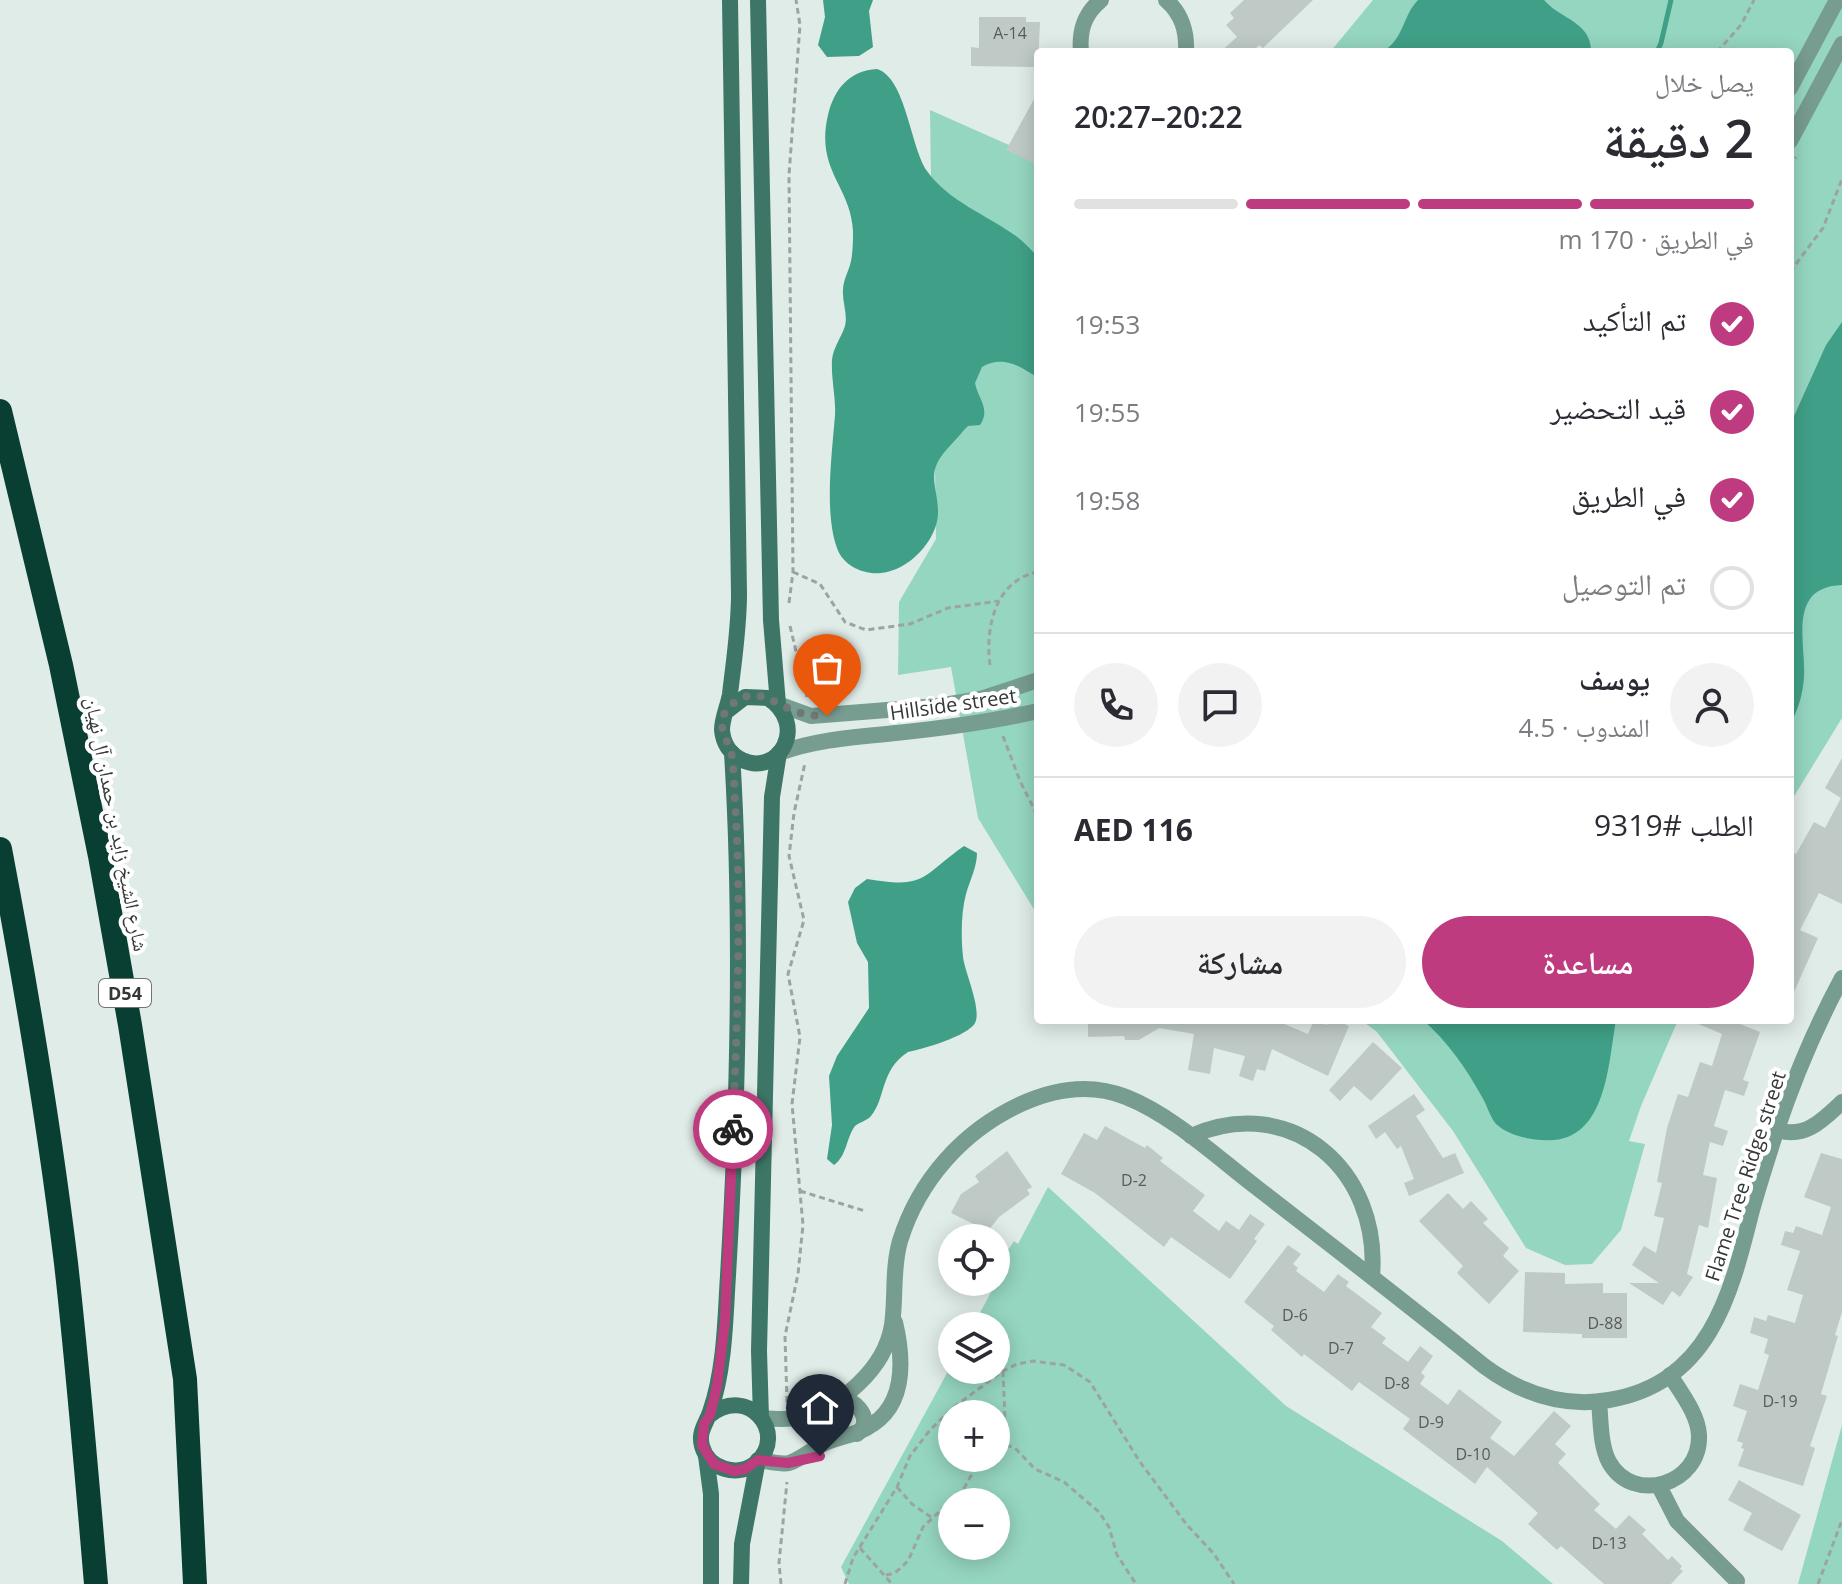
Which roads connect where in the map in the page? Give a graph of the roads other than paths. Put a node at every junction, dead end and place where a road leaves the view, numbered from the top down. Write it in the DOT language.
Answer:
graph roads {
  1 [pos="730,0"];
  2 [pos="758,0"];
  3 [pos="1101,0"];
  4 [pos="1837,0"];
  5 [pos="1172,2"];
  6 [pos="1842,44"];
  7 [pos="1081,48"];
  8 [pos="1186,48"];
  9 [pos="1794,81"];
  10 [pos="1794,134"];
  11 [pos="0,411"];
  12 [pos="1034,681"];
  13 [pos="778,704"];
  14 [pos="727,711"];
  15 [pos="1034,712"];
  16 [pos="732,753"];
  17 [pos="779,753"];
  18 [pos="0,849"];
  19 [pos="1842,978"];
  20 [pos="1842,1102"];
  21 [pos="1777,1130"];
  22 [pos="1191,1136"];
  23 [pos="1372,1276"];
  24 [pos="893,1312"];
  25 [pos="1670,1375"];
  26 [pos="839,1398"];
  27 [pos="1599,1402"];
  28 [pos="710,1415"];
  29 [pos="761,1418"];
  30 [pos="863,1430"];
  31 [pos="706,1456"];
  32 [pos="758,1460"];
  33 [pos="1659,1486"];
  34 [pos="1737,1581"];
  35 [pos="96,1584"];
  36 [pos="195,1584"];
  37 [pos="711,1584"];
  38 [pos="741,1584"];
  1 -- 14 [label="street"];
  2 -- 13 [label="street"];
  3 -- 7 [label="street"];
  4 -- 9 [label="street"];
  5 -- 8 [label="street"];
  6 -- 10 [label="street"];
  11 -- 36 [label="highway, شارع الشيخ زايد بن حمدان آل نهيان / D54"];
  12 -- 13 [label="street, Hillside street"];
  13 -- 14 [label="street"];
  13 -- 17 [label="street"];
  14 -- 16 [label="street"];
  15 -- 17 [label="street, Hillside street"];
  16 -- 17 [label="street"];
  16 -- 28 [label="street"];
  17 -- 29 [label="street"];
  18 -- 35 [label="highway"];
  19 -- 21 [label="street, Flame Tree Ridge street"];
  20 -- 21 [label="street"];
  21 -- 25 [label="street, Flame Tree Ridge street"];
  22 -- 23 [label="street, Flame Tree Ridge street"];
  22 -- 23 [label="street"];
  22 -- 24 [label="street, Flame Tree Ridge street"];
  23 -- 27 [label="street, Flame Tree Ridge street"];
  24 -- 26 [label="street, Flame Tree Ridge street"];
  24 -- 30 [label="street, Flame Tree Ridge street"];
  25 -- 27 [label="street, Flame Tree Ridge street"];
  25 -- 33 [label="street"];
  26 -- 29 [label="street, Flame Tree Ridge street"];
  26 -- 30 [label="street"];
  27 -- 33 [label="street"];
  28 -- 29 [label="street"];
  28 -- 31 [label="street"];
  29 -- 32 [label="street"];
  30 -- 32 [label="street, Flame Tree Ridge street"];
  31 -- 32 [label="street"];
  31 -- 37 [label="street"];
  32 -- 38 [label="street"];
  33 -- 34 [label="street"];
}
